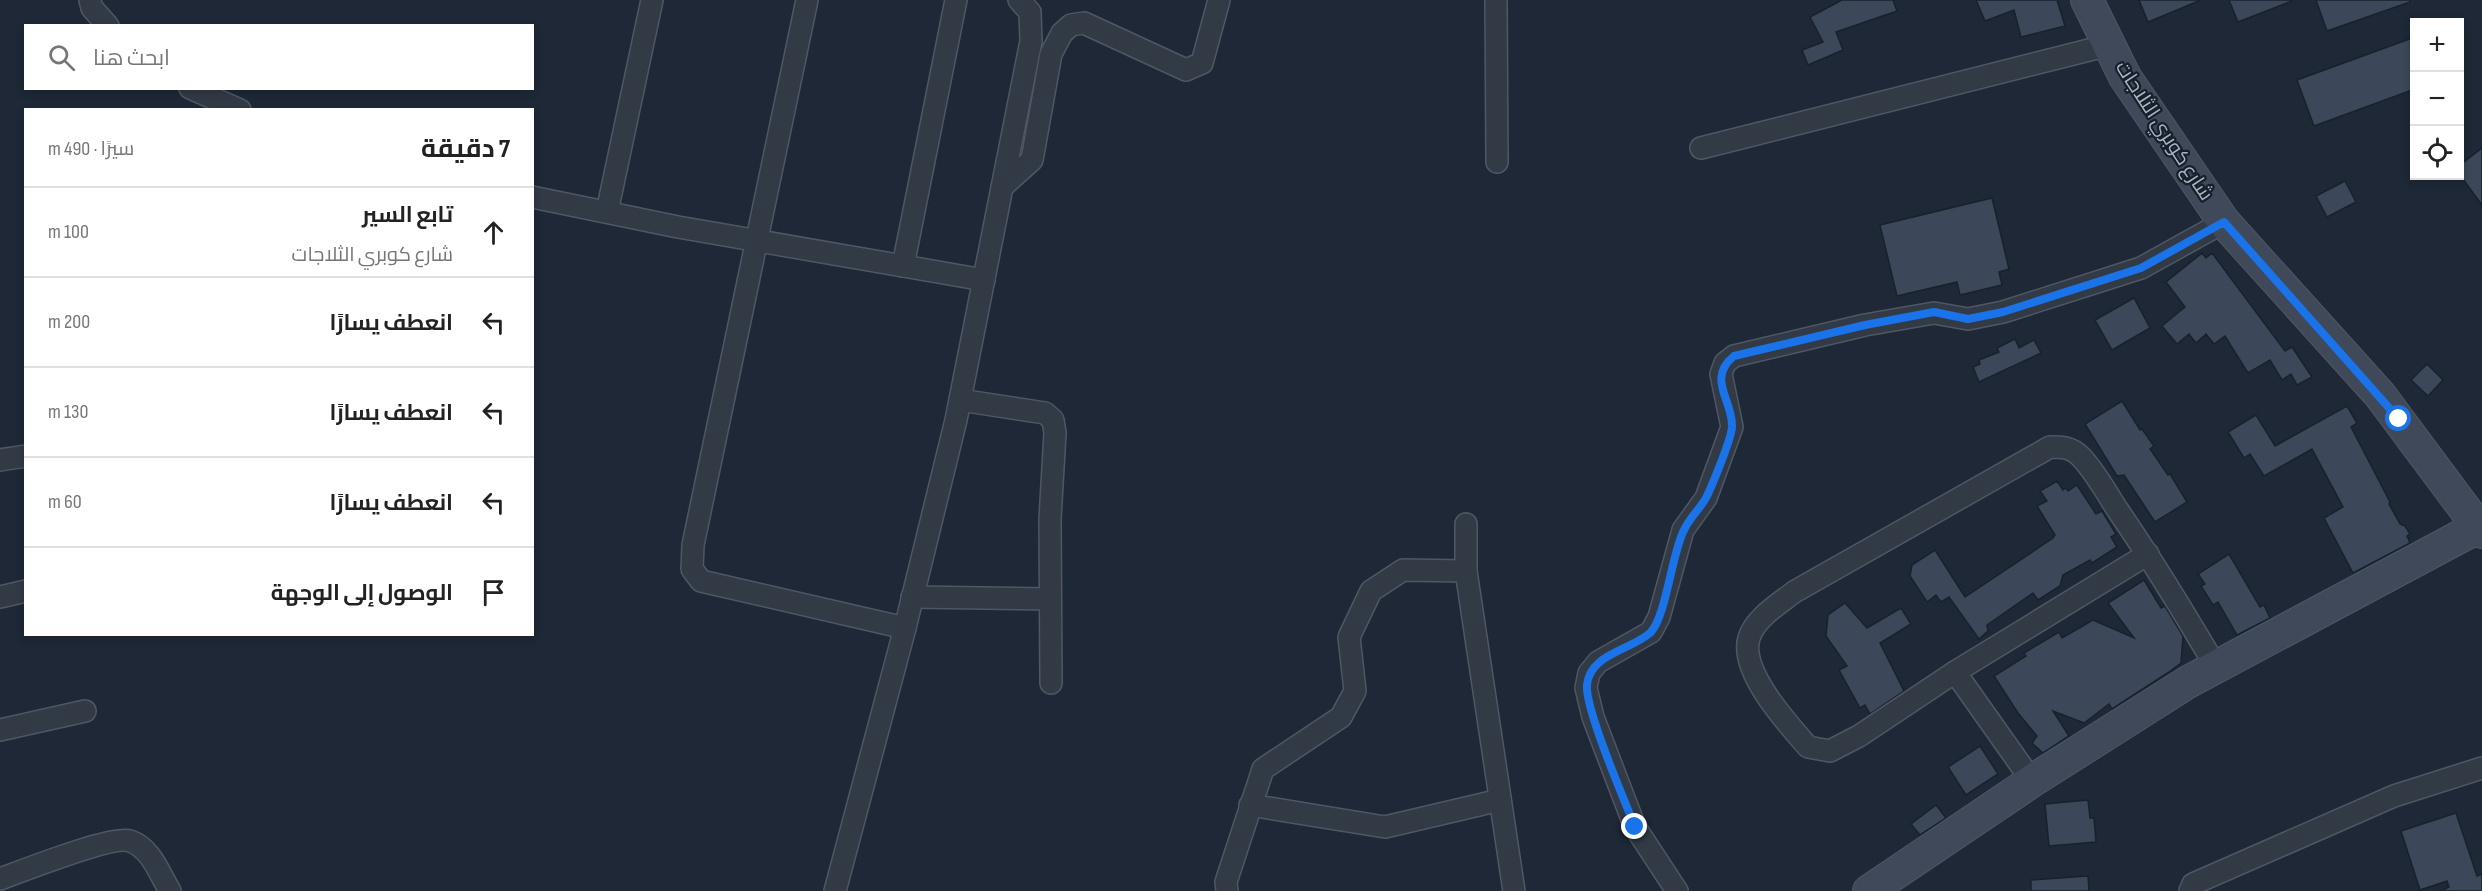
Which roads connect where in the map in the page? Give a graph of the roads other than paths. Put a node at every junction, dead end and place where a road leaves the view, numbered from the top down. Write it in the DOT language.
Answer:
graph roads {
  1 [pos="90,0"];
  2 [pos="652,0"];
  3 [pos="807,0"];
  4 [pos="956,0"];
  5 [pos="1019,0"];
  6 [pos="1219,0"];
  7 [pos="1496,0"];
  8 [pos="2087,0"];
  9 [pos="106,24"];
  10 [pos="2109,45"];
  11 [pos="195,90"];
  12 [pos="235,108"];
  13 [pos="1701,148"];
  14 [pos="1497,162"];
  15 [pos="1002,187"];
  16 [pos="534,197"];
  17 [pos="607,212"];
  18 [pos="2224,222"];
  19 [pos="755,241"];
  20 [pos="903,266"];
  21 [pos="984,280"];
  22 [pos="960,400"];
  23 [pos="24,456"];
  24 [pos="0,460"];
  25 [pos="1466,524"];
  26 [pos="2480,529"];
  27 [pos="2148,554"];
  28 [pos="1466,571"];
  29 [pos="24,591"];
  30 [pos="0,597"];
  31 [pos="912,597"];
  32 [pos="1050,599"];
  33 [pos="905,628"];
  34 [pos="2216,667"];
  35 [pos="1955,672"];
  36 [pos="1051,683"];
  37 [pos="85,711"];
  38 [pos="0,730"];
  39 [pos="2482,768"];
  40 [pos="2032,781"];
  41 [pos="1500,800"];
  42 [pos="1250,805"];
  43 [pos="0,879"];
  44 [pos="170,891"];
  45 [pos="835,891"];
  46 [pos="1227,891"];
  47 [pos="1514,891"];
  48 [pos="1677,891"];
  49 [pos="1869,891"];
  50 [pos="2190,891"];
  1 -- 9 [label="street"];
  2 -- 17 [label="street"];
  3 -- 19 [label="street"];
  4 -- 20 [label="street"];
  5 -- 15 [label="street"];
  6 -- 15 [label="street"];
  7 -- 14 [label="street"];
  8 -- 10 [label="street, شارع كوبري الثلاجات"];
  10 -- 13 [label="street"];
  10 -- 18 [label="street, شارع كوبري الثلاجات"];
  11 -- 12 [label="street"];
  15 -- 21 [label="street"];
  16 -- 17 [label="street"];
  17 -- 19 [label="street"];
  18 -- 26 [label="street, شارع كوبري الثلاجات"];
  18 -- 48 [label="street"];
  19 -- 20 [label="street"];
  19 -- 33 [label="street"];
  20 -- 21 [label="street"];
  21 -- 22 [label="street"];
  22 -- 31 [label="street"];
  22 -- 32 [label="street"];
  23 -- 24 [label="street"];
  25 -- 28 [label="street"];
  26 -- 34 [label="street"];
  27 -- 34 [label="street"];
  27 -- 35 [label="street"];
  27 -- 35 [label="street"];
  28 -- 41 [label="street"];
  28 -- 42 [label="street"];
  29 -- 30 [label="street"];
  31 -- 32 [label="street"];
  31 -- 33 [label="street"];
  32 -- 36 [label="street"];
  33 -- 45 [label="street"];
  34 -- 40 [label="street"];
  35 -- 40 [label="street"];
  37 -- 38 [label="street"];
  39 -- 50 [label="street"];
  40 -- 49 [label="street"];
  41 -- 42 [label="street"];
  41 -- 47 [label="street"];
  42 -- 46 [label="street"];
  43 -- 44 [label="street"];
}
